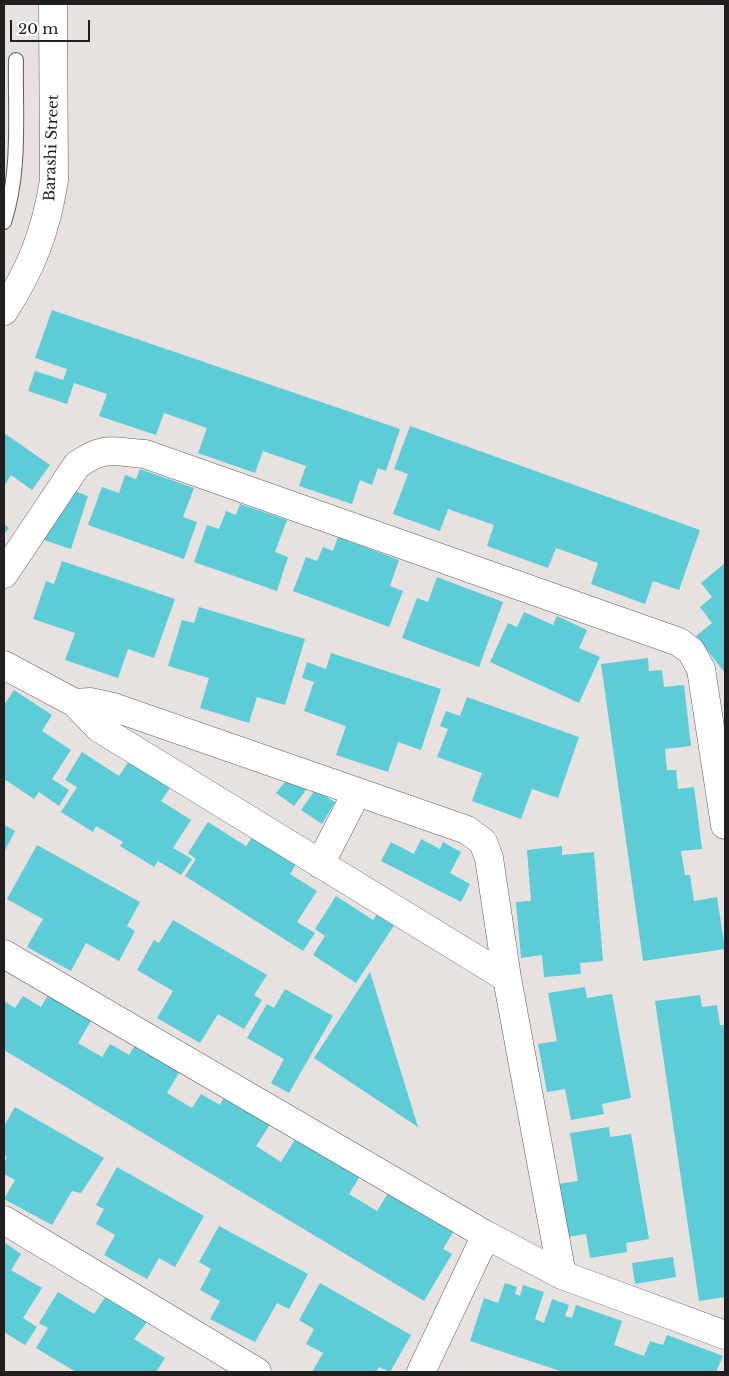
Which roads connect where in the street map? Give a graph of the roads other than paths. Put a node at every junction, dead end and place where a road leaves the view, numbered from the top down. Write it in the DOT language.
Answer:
graph roads {
  1 [pos="53,4"];
  2 [pos="16,60"];
  3 [pos="14,135"];
  4 [pos="4,149"];
  5 [pos="5,215"];
  6 [pos="4,311"];
  7 [pos="4,574"];
  8 [pos="4,665"];
  9 [pos="75,703"];
  10 [pos="357,792"];
  11 [pos="725,825"];
  12 [pos="320,864"];
  13 [pos="4,954"];
  14 [pos="507,978"];
  15 [pos="4,1220"];
  16 [pos="486,1235"];
  17 [pos="562,1275"];
  18 [pos="725,1335"];
  19 [pos="257,1372"];
  20 [pos="421,1372"];
  1 -- 6 [label="street, Barashi Street"];
  2 -- 3 [label="lane"];
  3 -- 4 [label="lane"];
  3 -- 5 [label="lane"];
  7 -- 11 [label="street"];
  8 -- 9 [label="street"];
  9 -- 10 [label="street"];
  9 -- 12 [label="street"];
  10 -- 12 [label="street"];
  10 -- 14 [label="street"];
  12 -- 14 [label="street"];
  13 -- 16 [label="street"];
  14 -- 17 [label="street"];
  15 -- 19 [label="street"];
  16 -- 17 [label="street"];
  16 -- 20 [label="street"];
  17 -- 18 [label="street"];
}
